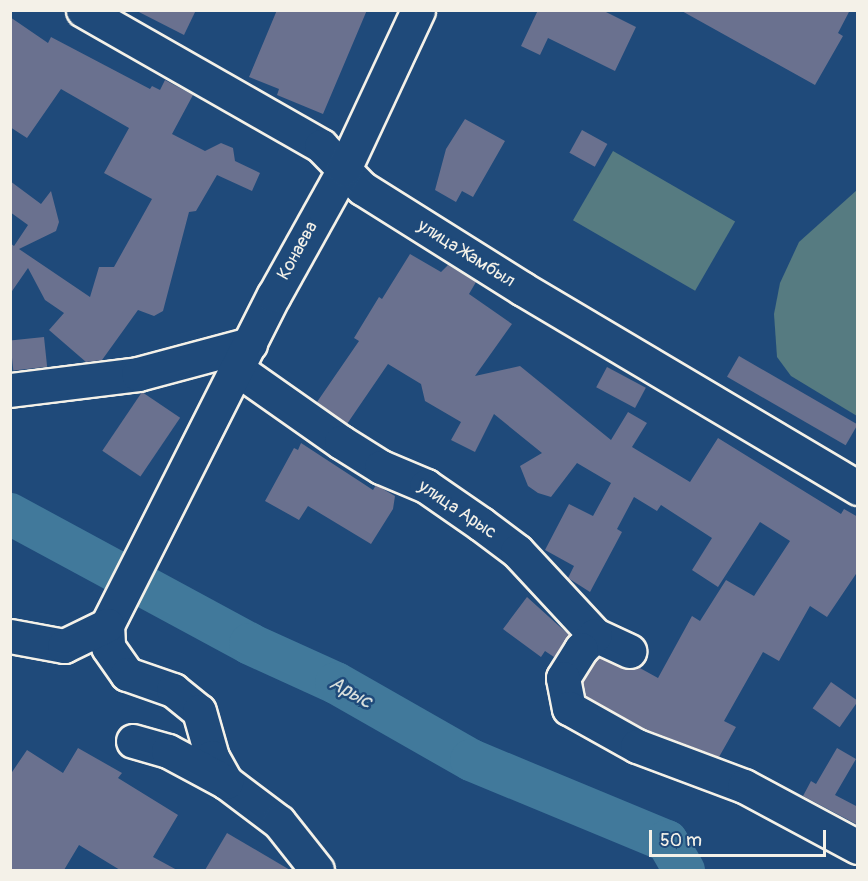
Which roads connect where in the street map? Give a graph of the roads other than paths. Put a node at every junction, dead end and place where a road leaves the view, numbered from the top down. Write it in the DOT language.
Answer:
graph roads {
  1 [pos="83,10"];
  2 [pos="418,10"];
  3 [pos="344,169"];
  4 [pos="244,356"];
  5 [pos="10,390"];
  6 [pos="858,488"];
  7 [pos="107,625"];
  8 [pos="595,635"];
  9 [pos="10,636"];
  10 [pos="630,651"];
  11 [pos="133,741"];
  12 [pos="226,782"];
  13 [pos="858,847"];
  14 [pos="317,870"];
  1 -- 3 [label="street, улица Жамбыл"];
  2 -- 3 [label="street, Конаева"];
  3 -- 4 [label="street, Конаева"];
  3 -- 6 [label="street, улица Жамбыл"];
  4 -- 5 [label="street"];
  4 -- 7 [label="street, Конаева"];
  4 -- 8 [label="street, улица Арыс"];
  7 -- 9 [label="street"];
  7 -- 12 [label="street"];
  8 -- 10 [label="street, улица Арыс"];
  8 -- 13 [label="street"];
  11 -- 12 [label="street"];
  12 -- 14 [label="street"];
}
